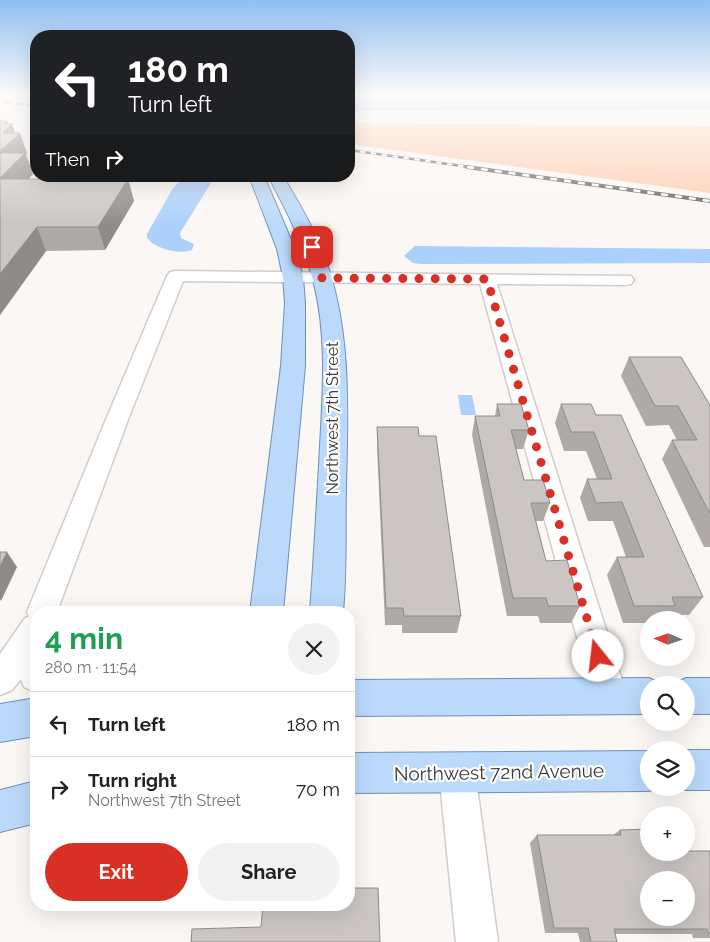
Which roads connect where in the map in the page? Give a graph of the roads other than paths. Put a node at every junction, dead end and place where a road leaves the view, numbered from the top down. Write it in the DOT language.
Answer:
graph roads {
  1 [pos="259,182"];
  2 [pos="278,182"];
  3 [pos="293,277"];
  4 [pos="322,278"];
  5 [pos="487,279"];
  6 [pos="625,280"];
  7 [pos="45,606"];
  8 [pos="268,606"];
  9 [pos="328,606"];
  10 [pos="30,637"];
  11 [pos="0,679"];
  12 [pos="610,696"];
  13 [pos="640,696"];
  14 [pos="695,696"];
  15 [pos="710,696"];
  16 [pos="355,698"];
  17 [pos="30,718"];
  18 [pos="0,723"];
  19 [pos="640,770"];
  20 [pos="695,770"];
  21 [pos="710,770"];
  22 [pos="457,772"];
  23 [pos="355,773"];
  24 [pos="30,804"];
  25 [pos="0,811"];
  26 [pos="477,942"];
  1 -- 3 [label="main road"];
  2 -- 4 [label="main road, Northwest 7th Street"];
  3 -- 4 [label="street"];
  3 -- 7 [label="street"];
  3 -- 8 [label="main road"];
  4 -- 5 [label="street"];
  4 -- 9 [label="main road, Northwest 7th Street"];
  5 -- 6 [label="street"];
  5 -- 12 [label="street"];
  10 -- 11 [label="street"];
  12 -- 13 [label="main road"];
  12 -- 16 [label="main road"];
  14 -- 15 [label="main road"];
  17 -- 18 [label="main road"];
  19 -- 22 [label="main road, Northwest 72nd Avenue"];
  20 -- 21 [label="main road"];
  22 -- 23 [label="main road, Northwest 72nd Avenue"];
  22 -- 26 [label="street"];
  24 -- 25 [label="main road"];
}
